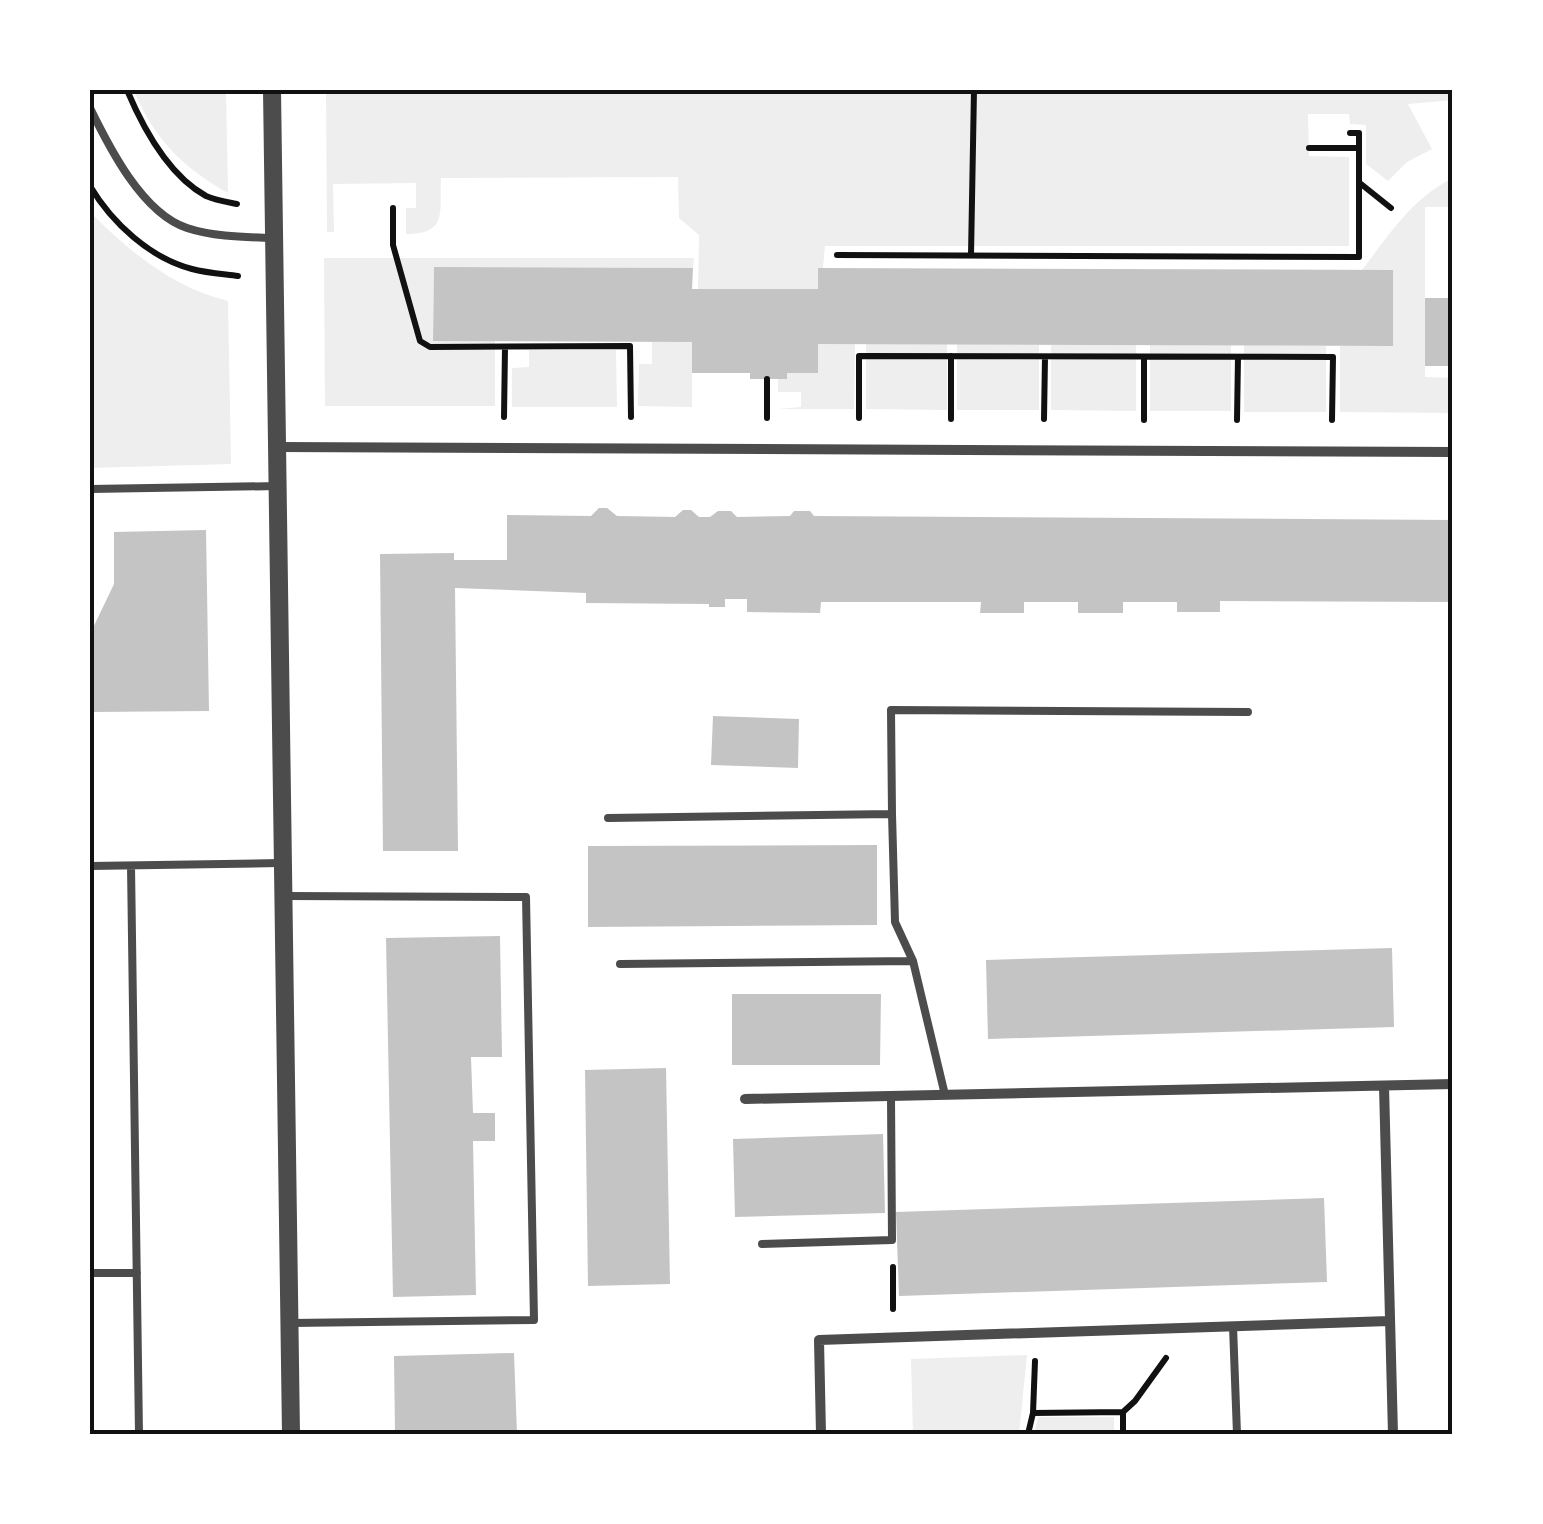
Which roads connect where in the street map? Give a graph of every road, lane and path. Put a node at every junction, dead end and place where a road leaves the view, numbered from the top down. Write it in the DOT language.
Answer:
graph roads {
  1 [pos="128,90"];
  2 [pos="272,90"];
  3 [pos="974,90"];
  4 [pos="90,108"];
  5 [pos="1350,133"];
  6 [pos="1309,148"];
  7 [pos="1359,148"];
  8 [pos="1360,184"];
  9 [pos="237,204"];
  10 [pos="393,208"];
  11 [pos="1391,208"];
  12 [pos="274,238"];
  13 [pos="837,254"];
  14 [pos="971,254"];
  15 [pos="505,346"];
  16 [pos="952,356"];
  17 [pos="1045,357"];
  18 [pos="1144,357"];
  19 [pos="1238,358"];
  20 [pos="766,379"];
  21 [pos="504,417"];
  22 [pos="631,417"];
  23 [pos="766,418"];
  24 [pos="860,418"];
  25 [pos="952,418"];
  26 [pos="1044,419"];
  27 [pos="1144,420"];
  28 [pos="1237,420"];
  29 [pos="1332,420"];
  30 [pos="278,447"];
  31 [pos="1453,452"];
  32 [pos="278,486"];
  33 [pos="90,489"];
  34 [pos="1248,712"];
  35 [pos="892,814"];
  36 [pos="608,818"];
  37 [pos="281,863"];
  38 [pos="90,866"];
  39 [pos="131,866"];
  40 [pos="282,896"];
  41 [pos="913,961"];
  42 [pos="620,964"];
  43 [pos="1453,1084"];
  44 [pos="1384,1086"];
  45 [pos="945,1095"];
  46 [pos="892,1096"];
  47 [pos="745,1099"];
  48 [pos="892,1240"];
  49 [pos="762,1244"];
  50 [pos="137,1273"];
  51 [pos="90,1274"];
  52 [pos="1389,1321"];
  53 [pos="288,1323"];
  54 [pos="1233,1326"];
  55 [pos="1188,1328"];
  56 [pos="1036,1333"];
  57 [pos="894,1338"];
  58 [pos="1123,1412"];
  59 [pos="1033,1413"];
  60 [pos="139,1434"];
  61 [pos="291,1434"];
  62 [pos="822,1434"];
  63 [pos="1028,1434"];
  64 [pos="1123,1434"];
  65 [pos="1237,1434"];
  66 [pos="1393,1434"];
  1 -- 9 [label="path"];
  2 -- 12 [label="street"];
  3 -- 14 [label="path"];
  4 -- 12 [label="lane"];
  5 -- 7 [label="path"];
  6 -- 7 [label="path"];
  7 -- 8 [label="path"];
  8 -- 11 [label="path"];
  8 -- 14 [label="path"];
  10 -- 15 [label="path"];
  12 -- 30 [label="street"];
  13 -- 14 [label="path"];
  15 -- 21 [label="path"];
  15 -- 22 [label="path"];
  16 -- 17 [label="path"];
  16 -- 24 [label="path"];
  16 -- 25 [label="path"];
  17 -- 18 [label="path"];
  17 -- 26 [label="path"];
  18 -- 19 [label="path"];
  18 -- 27 [label="path"];
  19 -- 28 [label="path"];
  19 -- 29 [label="path"];
  20 -- 23 [label="path"];
  30 -- 31 [label="street"];
  30 -- 32 [label="street"];
  32 -- 33 [label="lane"];
  32 -- 37 [label="street"];
  34 -- 35 [label="lane"];
  35 -- 36 [label="lane"];
  35 -- 41 [label="lane"];
  37 -- 39 [label="lane"];
  37 -- 40 [label="street"];
  38 -- 39 [label="lane"];
  39 -- 50 [label="lane"];
  40 -- 53 [label="street"];
  40 -- 53 [label="lane"];
  41 -- 42 [label="lane"];
  41 -- 45 [label="lane"];
  43 -- 44 [label="street"];
  44 -- 45 [label="street"];
  44 -- 52 [label="street"];
  45 -- 46 [label="street"];
  46 -- 47 [label="street"];
  46 -- 48 [label="lane"];
  48 -- 49 [label="lane"];
  48 -- 57 [label="path"];
  50 -- 51 [label="lane"];
  50 -- 60 [label="lane"];
  52 -- 54 [label="street"];
  52 -- 66 [label="street"];
  53 -- 61 [label="street"];
  54 -- 55 [label="street"];
  54 -- 65 [label="lane"];
  55 -- 56 [label="street"];
  55 -- 58 [label="path"];
  56 -- 57 [label="street"];
  56 -- 59 [label="path"];
  57 -- 62 [label="street"];
  58 -- 59 [label="path"];
  58 -- 64 [label="path"];
  59 -- 63 [label="path"];
}
